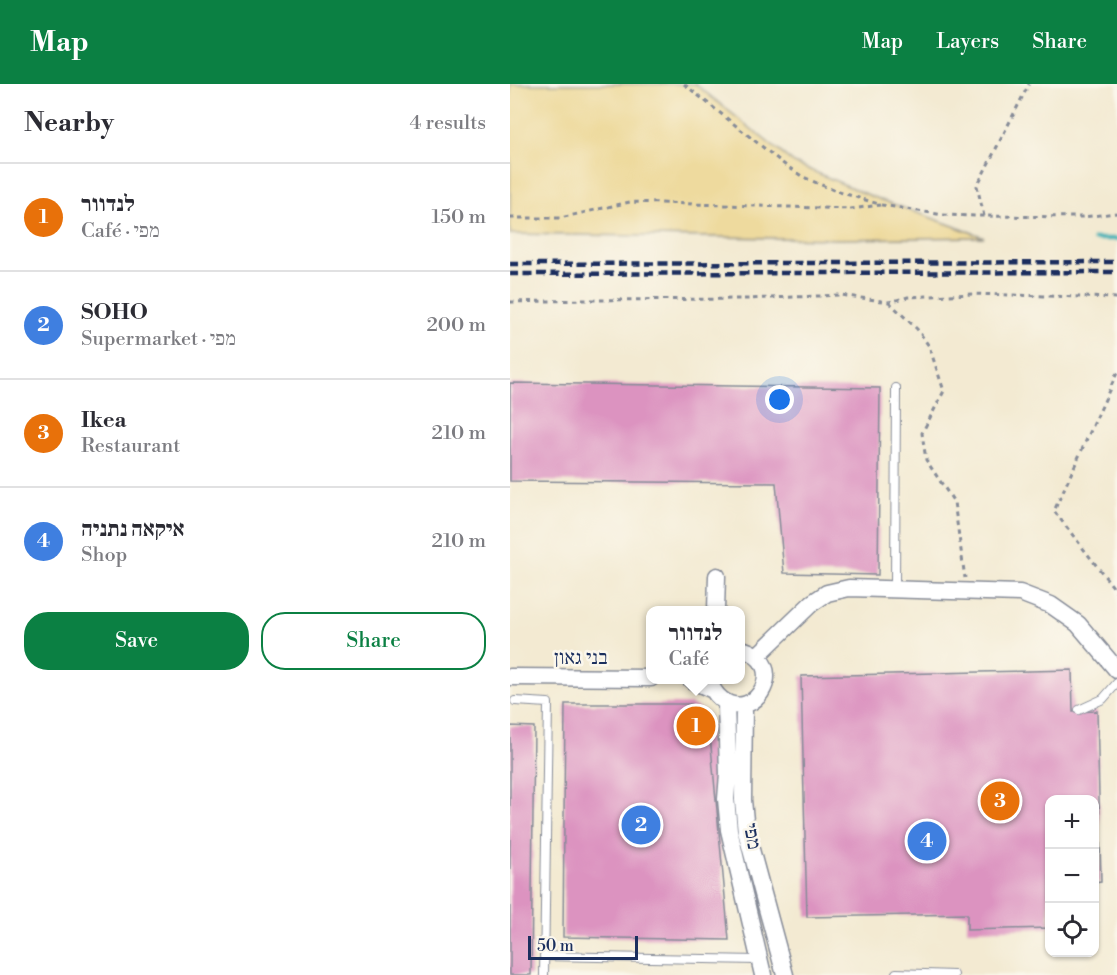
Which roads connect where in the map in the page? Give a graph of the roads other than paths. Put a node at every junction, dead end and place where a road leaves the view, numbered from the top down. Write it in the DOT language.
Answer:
graph roads {
  1 [pos="896,388"];
  2 [pos="717,576"];
  3 [pos="896,590"];
  4 [pos="716,606"];
  5 [pos="745,650"];
  6 [pos="757,656"];
  7 [pos="1117,670"];
  8 [pos="510,677"];
  9 [pos="646,678"];
  10 [pos="1117,683"];
  11 [pos="712,685"];
  12 [pos="515,701"];
  13 [pos="726,703"];
  14 [pos="744,705"];
  15 [pos="1080,710"];
  16 [pos="544,956"];
  17 [pos="761,968"];
  18 [pos="544,975"];
  19 [pos="785,975"];
  20 [pos="895,975"];
  21 [pos="954,975"];
  1 -- 3 [label="lane"];
  2 -- 4 [label="street"];
  3 -- 6 [label="street"];
  3 -- 7 [label="street"];
  5 -- 6 [label="street"];
  6 -- 14 [label="street"];
  8 -- 9 [label="street, בני גאון"];
  10 -- 15 [label="lane"];
  11 -- 13 [label="street"];
  12 -- 16 [label="lane"];
  13 -- 14 [label="street"];
  13 -- 17 [label="street, מפי"];
  14 -- 19 [label="street, מפי"];
  16 -- 17 [label="lane"];
  16 -- 18 [label="lane"];
  20 -- 21 [label="lane"];
}
